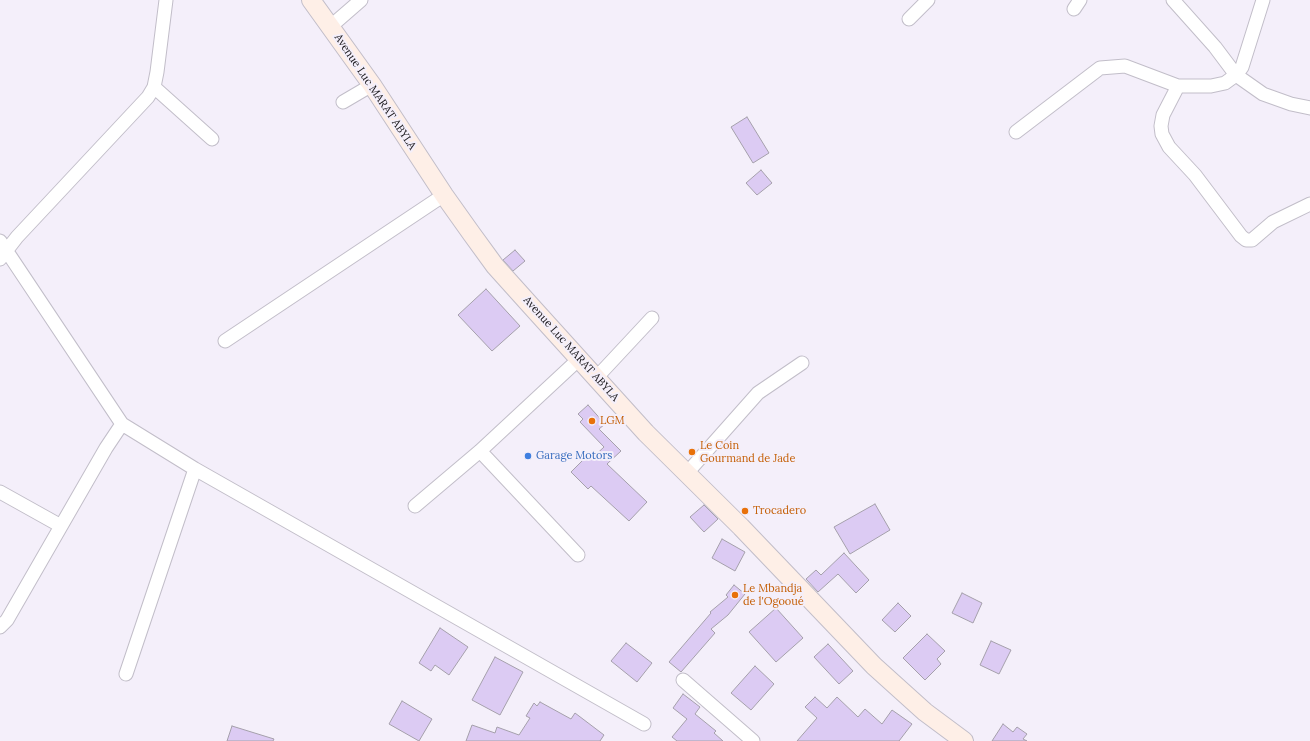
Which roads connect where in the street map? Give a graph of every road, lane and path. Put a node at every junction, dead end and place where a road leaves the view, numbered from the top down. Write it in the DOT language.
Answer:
graph roads {
  1 [pos="166,0"];
  2 [pos="311,0"];
  3 [pos="361,0"];
  4 [pos="928,0"];
  5 [pos="1173,0"];
  6 [pos="1263,0"];
  7 [pos="909,19"];
  8 [pos="330,27"];
  9 [pos="1236,75"];
  10 [pos="372,85"];
  11 [pos="154,86"];
  12 [pos="1178,86"];
  13 [pos="343,102"];
  14 [pos="1310,108"];
  15 [pos="1016,132"];
  16 [pos="212,139"];
  17 [pos="444,195"];
  18 [pos="1310,204"];
  19 [pos="2,250"];
  20 [pos="652,318"];
  21 [pos="225,341"];
  22 [pos="579,359"];
  23 [pos="802,363"];
  24 [pos="597,377"];
  25 [pos="122,424"];
  26 [pos="480,451"];
  27 [pos="195,469"];
  28 [pos="687,473"];
  29 [pos="0,492"];
  30 [pos="415,506"];
  31 [pos="61,526"];
  32 [pos="578,555"];
  33 [pos="0,627"];
  34 [pos="126,674"];
  35 [pos="683,680"];
  36 [pos="644,724"];
  37 [pos="753,741"];
  38 [pos="964,741"];
  1 -- 11 [label="street"];
  2 -- 8 [label="street, Avenue Luc MARAT ABYLA"];
  3 -- 8 [label="street"];
  4 -- 7 [label="street"];
  5 -- 9 [label="street"];
  6 -- 9 [label="street"];
  8 -- 10 [label="street, Avenue Luc MARAT ABYLA"];
  9 -- 12 [label="street"];
  9 -- 14 [label="street"];
  10 -- 13 [label="street"];
  10 -- 17 [label="street, Avenue Luc MARAT ABYLA"];
  11 -- 16 [label="street"];
  11 -- 19 [label="street"];
  12 -- 15 [label="street"];
  12 -- 18 [label="street"];
  17 -- 21 [label="street"];
  17 -- 22 [label="street, Avenue Luc MARAT ABYLA"];
  19 -- 25 [label="street"];
  20 -- 24 [label="street"];
  22 -- 24 [label="street, Avenue Luc MARAT ABYLA"];
  22 -- 26 [label="street"];
  23 -- 28 [label="street"];
  24 -- 28 [label="street, Avenue Luc MARAT ABYLA"];
  25 -- 27 [label="street"];
  25 -- 31 [label="street"];
  26 -- 30 [label="street"];
  26 -- 32 [label="street"];
  27 -- 34 [label="street"];
  27 -- 36 [label="street"];
  28 -- 38 [label="street, Avenue Luc MARAT ABYLA"];
  29 -- 31 [label="street"];
  31 -- 33 [label="street"];
  35 -- 37 [label="street"];
}
